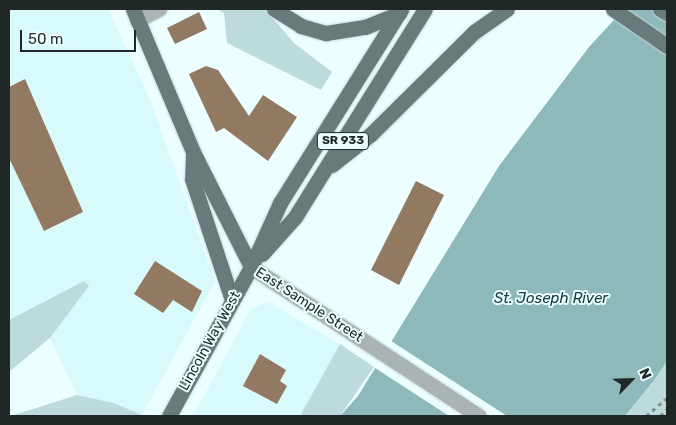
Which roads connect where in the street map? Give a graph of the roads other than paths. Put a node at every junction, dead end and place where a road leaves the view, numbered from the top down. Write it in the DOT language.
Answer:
graph roads {
  1 [pos="159,9"];
  2 [pos="274,9"];
  3 [pos="425,9"];
  4 [pos="507,9"];
  5 [pos="612,9"];
  6 [pos="660,9"];
  7 [pos="667,10"];
  8 [pos="400,11"];
  9 [pos="135,14"];
  10 [pos="667,46"];
  11 [pos="193,152"];
  12 [pos="324,171"];
  13 [pos="251,266"];
  14 [pos="232,300"];
  15 [pos="169,416"];
  16 [pos="479,416"];
  1 -- 9 [label="street"];
  2 -- 8 [label="main road"];
  3 -- 12 [label="main road, Lincoln Way West / SR 933"];
  4 -- 12 [label="main road"];
  5 -- 10 [label="main road"];
  6 -- 7 [label="main road"];
  8 -- 13 [label="main road, Lincoln Way West"];
  9 -- 11 [label="main road, East Sample Street"];
  11 -- 13 [label="main road, East Sample Street"];
  11 -- 14 [label="main road"];
  12 -- 13 [label="main road, Lincoln Way West / SR 933"];
  13 -- 14 [label="main road, Lincoln Way West / SR 933"];
  13 -- 16 [label="street, East Sample Street"];
  14 -- 15 [label="main road, Lincoln Way West / SR 933"];
}
